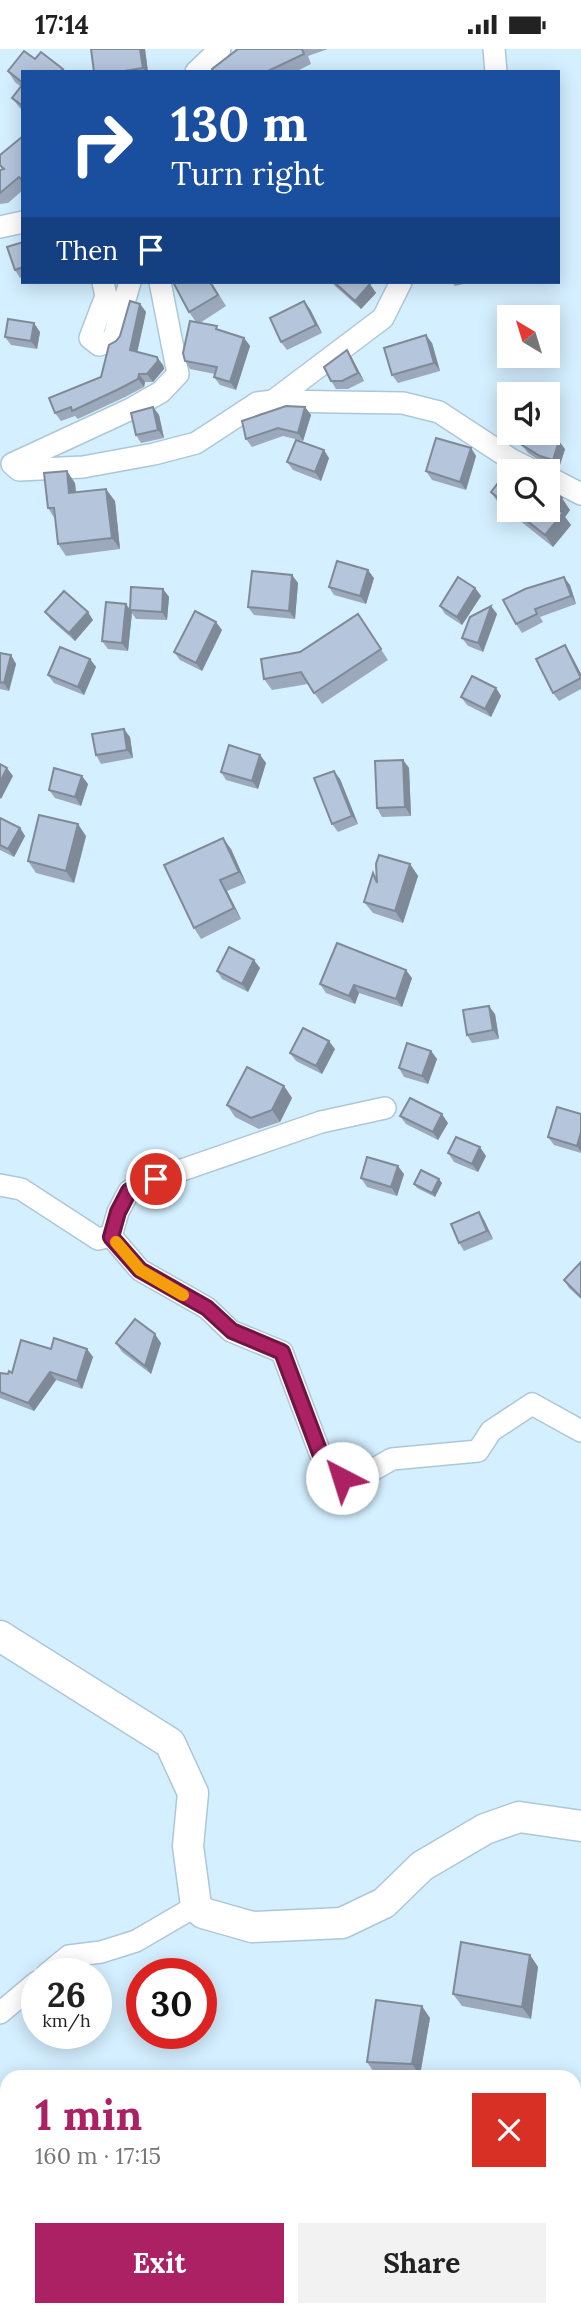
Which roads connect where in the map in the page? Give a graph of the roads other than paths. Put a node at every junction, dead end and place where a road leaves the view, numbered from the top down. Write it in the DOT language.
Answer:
graph roads {
  1 [pos="220,49"];
  2 [pos="494,49"];
  3 [pos="197,70"];
  4 [pos="496,70"];
  5 [pos="21,222"];
  6 [pos="0,227"];
  7 [pos="103,284"];
  8 [pos="129,284"];
  9 [pos="160,284"];
  10 [pos="400,284"];
  11 [pos="273,401"];
  12 [pos="510,459"];
  13 [pos="560,484"];
  14 [pos="581,494"];
  15 [pos="385,1108"];
  16 [pos="0,1185"];
  17 [pos="111,1237"];
  18 [pos="581,1431"];
  19 [pos="0,1636"];
  20 [pos="581,1826"];
  21 [pos="196,1906"];
  22 [pos="68,1958"];
  23 [pos="21,1995"];
  24 [pos="0,2013"];
  1 -- 3 [label="street"];
  2 -- 4 [label="street"];
  5 -- 6 [label="street"];
  7 -- 8 [label="street"];
  9 -- 11 [label="street"];
  10 -- 11 [label="street"];
  11 -- 12 [label="street"];
  13 -- 14 [label="street"];
  15 -- 17 [label="street"];
  16 -- 17 [label="street"];
  17 -- 18 [label="street"];
  19 -- 21 [label="main road"];
  20 -- 21 [label="main road"];
  21 -- 22 [label="street"];
  23 -- 24 [label="street"];
}
